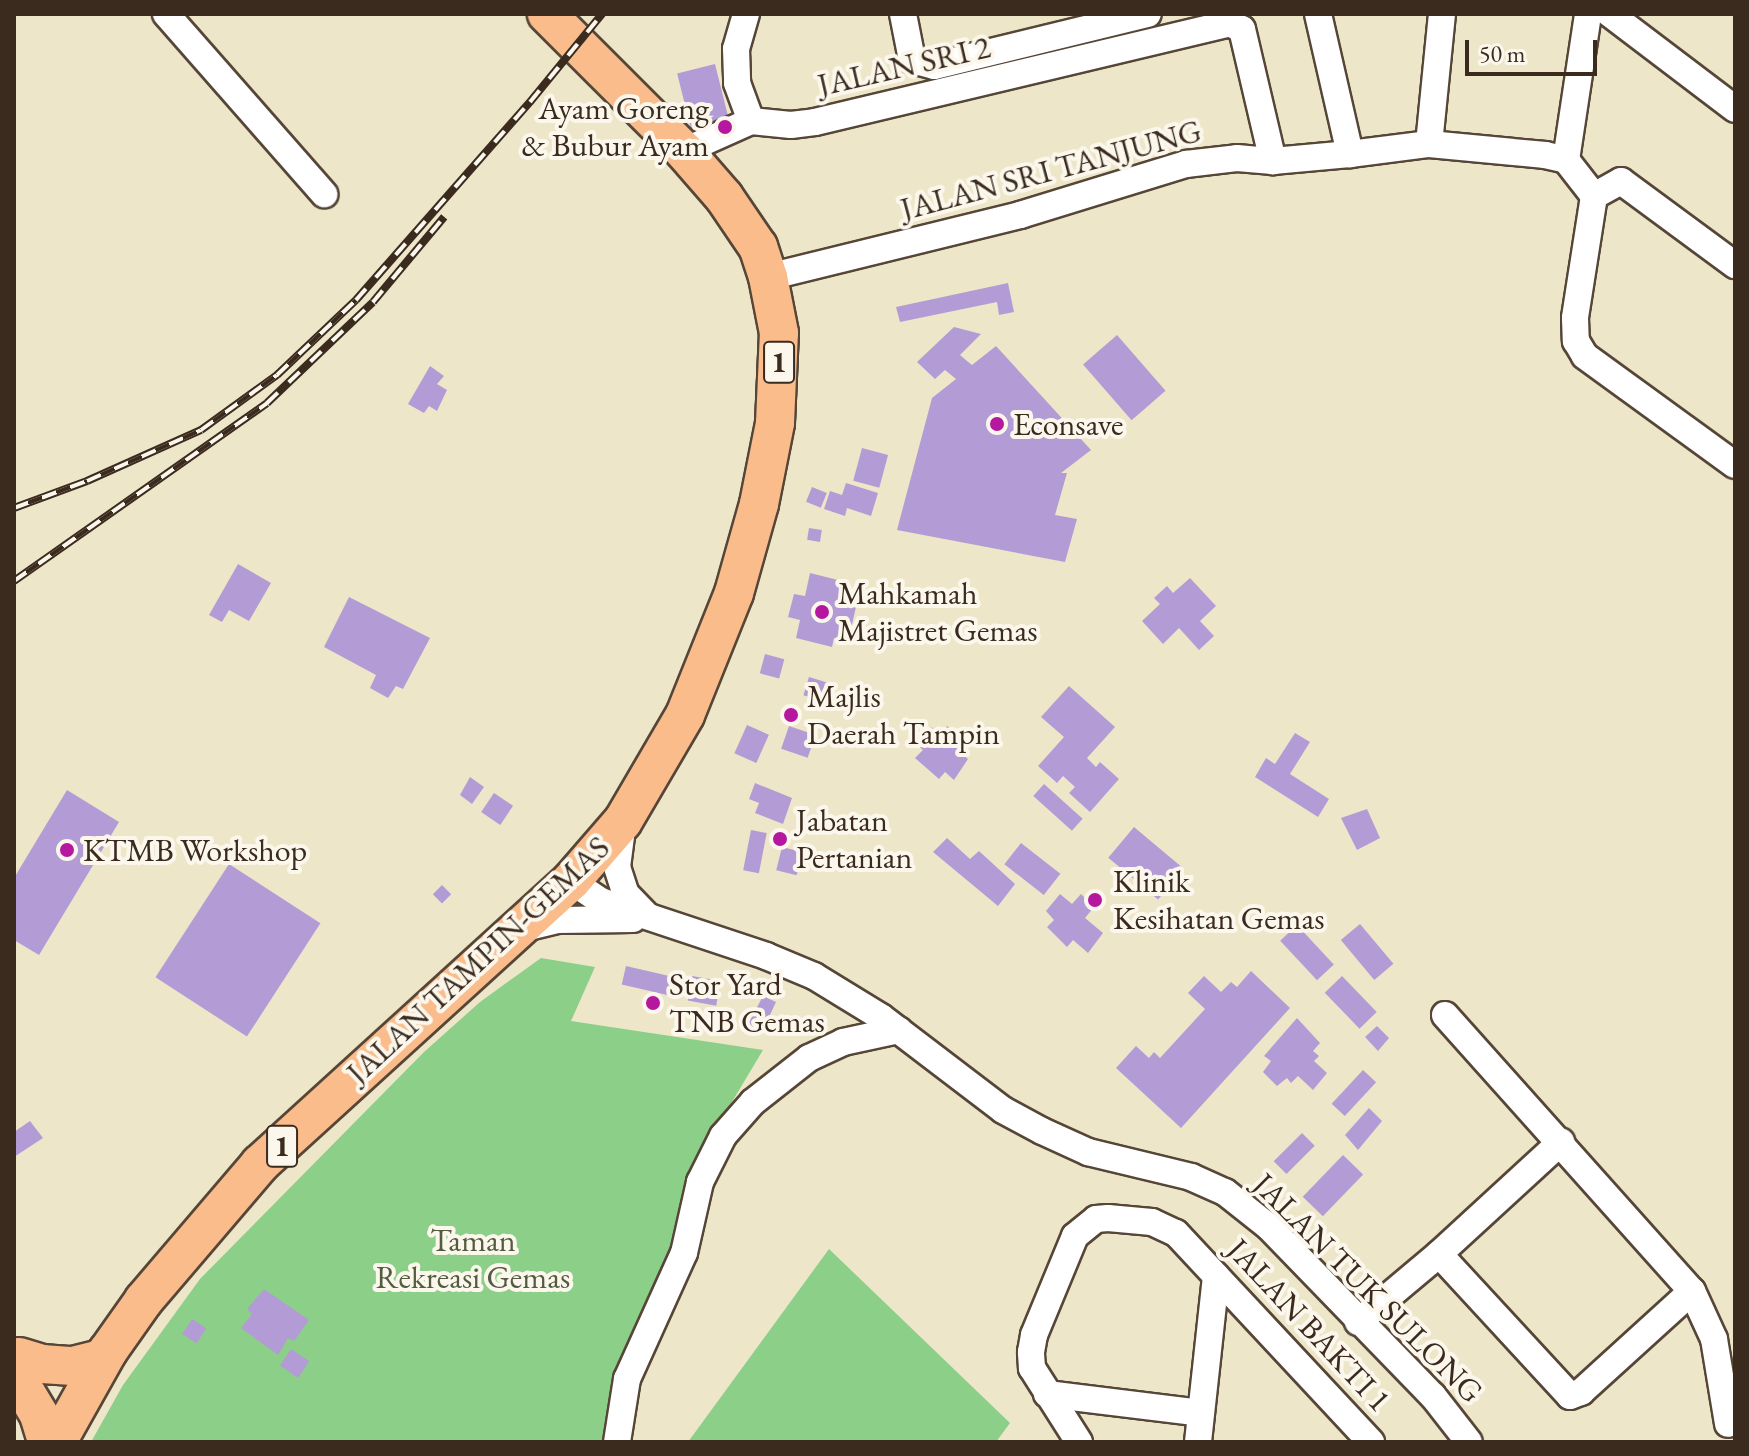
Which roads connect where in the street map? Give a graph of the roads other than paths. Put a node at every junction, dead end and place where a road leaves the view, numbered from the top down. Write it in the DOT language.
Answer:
graph roads {
  1 [pos="166,14"];
  2 [pos="547,14"];
  3 [pos="746,14"];
  4 [pos="903,14"];
  5 [pos="1148,14"];
  6 [pos="1318,14"];
  7 [pos="1442,14"];
  8 [pos="1588,14"];
  9 [pos="1610,14"];
  10 [pos="1074,24"];
  11 [pos="1735,109"];
  12 [pos="751,121"];
  13 [pos="1429,144"];
  14 [pos="684,151"];
  15 [pos="1350,154"];
  16 [pos="1556,157"];
  17 [pos="1273,161"];
  18 [pos="324,194"];
  19 [pos="1594,196"];
  20 [pos="1735,265"];
  21 [pos="768,277"];
  22 [pos="1735,465"];
  23 [pos="623,821"];
  24 [pos="571,881"];
  25 [pos="648,918"];
  26 [pos="513,934"];
  27 [pos="1445,1015"];
  28 [pos="899,1030"];
  29 [pos="1561,1142"];
  30 [pos="1439,1254"];
  31 [pos="1216,1276"];
  32 [pos="1692,1291"];
  33 [pos="1358,1322"];
  34 [pos="108,1351"];
  35 [pos="17,1371"];
  36 [pos="1047,1394"];
  37 [pos="1201,1413"];
  38 [pos="65,1423"];
  39 [pos="1728,1424"];
  40 [pos="1346,1429"];
  41 [pos="1073,1433"];
  42 [pos="617,1442"];
  43 [pos="1198,1442"];
  44 [pos="1371,1442"];
  45 [pos="1469,1442"];
  1 -- 18 [label="street"];
  2 -- 14 [label="highway, JALAN TAMPIN-GEMAS / 1"];
  3 -- 12 [label="street"];
  4 -- 10 [label="street"];
  5 -- 10 [label="street"];
  6 -- 15 [label="street"];
  7 -- 13 [label="street"];
  8 -- 16 [label="street"];
  9 -- 11 [label="street"];
  12 -- 14 [label="street, JALAN SRI 2"];
  12 -- 17 [label="street, JALAN SRI 2"];
  13 -- 15 [label="street, JALAN SRI TANJUNG"];
  13 -- 16 [label="street, JALAN SRI TANJUNG"];
  14 -- 21 [label="highway, JALAN TAMPIN-GEMAS / 1"];
  15 -- 17 [label="street, JALAN SRI TANJUNG"];
  16 -- 19 [label="street"];
  17 -- 21 [label="street, JALAN SRI TANJUNG"];
  19 -- 20 [label="street"];
  19 -- 22 [label="street"];
  21 -- 23 [label="highway, JALAN TAMPIN-GEMAS / 1"];
  23 -- 24 [label="highway, JALAN TAMPIN-GEMAS / 1"];
  23 -- 25 [label="street"];
  24 -- 25 [label="street, JALAN TUK SULONG"];
  24 -- 26 [label="highway, JALAN TAMPIN-GEMAS / 1"];
  25 -- 26 [label="street"];
  25 -- 28 [label="street, JALAN TUK SULONG"];
  26 -- 34 [label="highway, JALAN TAMPIN-GEMAS / 1"];
  27 -- 29 [label="street"];
  28 -- 33 [label="street, JALAN TUK SULONG"];
  28 -- 42 [label="street"];
  29 -- 30 [label="street"];
  29 -- 32 [label="street"];
  30 -- 32 [label="street"];
  30 -- 33 [label="street"];
  31 -- 36 [label="street, JALAN BAKTI 1"];
  31 -- 37 [label="street"];
  31 -- 40 [label="street, JALAN BAKTI 1"];
  32 -- 39 [label="street"];
  33 -- 45 [label="street, JALAN TUK SULONG"];
  34 -- 35 [label="highway"];
  34 -- 38 [label="highway, JALAN TAMPIN-GEMAS / 1"];
  35 -- 38 [label="street"];
  35 -- 38 [label="highway"];
  36 -- 37 [label="street"];
  36 -- 41 [label="street"];
  37 -- 43 [label="street"];
  40 -- 44 [label="street, JALAN BAKTI 1"];
}
